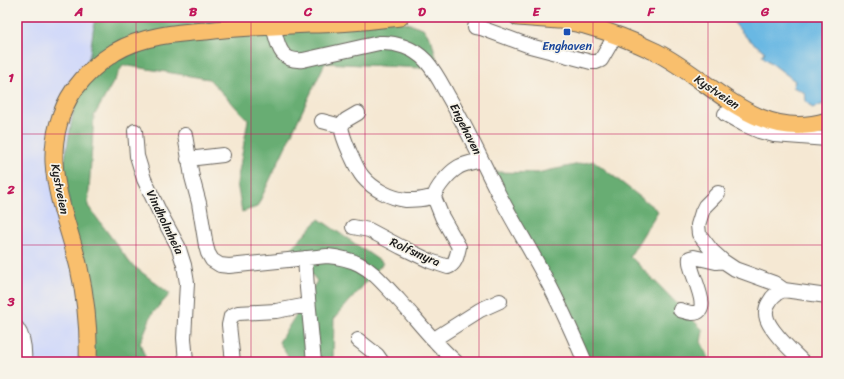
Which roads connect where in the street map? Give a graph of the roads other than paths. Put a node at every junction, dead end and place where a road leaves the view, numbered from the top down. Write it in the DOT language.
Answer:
graph roads {
  1 [pos="400,17"];
  2 [pos="518,17"];
  3 [pos="546,17"];
  4 [pos="564,21"];
  5 [pos="273,26"];
  6 [pos="475,28"];
  7 [pos="614,34"];
  8 [pos="358,113"];
  9 [pos="725,114"];
  10 [pos="322,120"];
  11 [pos="827,121"];
  12 [pos="341,126"];
  13 [pos="134,131"];
  14 [pos="185,135"];
  15 [pos="827,139"];
  16 [pos="223,155"];
  17 [pos="188,159"];
  18 [pos="481,159"];
  19 [pos="718,192"];
  20 [pos="434,197"];
  21 [pos="353,227"];
  22 [pos="305,258"];
  23 [pos="723,261"];
  24 [pos="784,290"];
  25 [pos="827,296"];
  26 [pos="500,301"];
  27 [pos="308,305"];
  28 [pos="680,310"];
  29 [pos="17,328"];
  30 [pos="433,339"];
  31 [pos="358,340"];
  32 [pos="24,362"];
  33 [pos="88,362"];
  34 [pos="186,362"];
  35 [pos="233,362"];
  36 [pos="314,362"];
  37 [pos="382,362"];
  38 [pos="456,362"];
  39 [pos="585,362"];
  40 [pos="803,362"];
  1 -- 5 [label="main road, Kystveien"];
  2 -- 4 [label="main road, Kystveien"];
  3 -- 4 [label="main road, Kystveien"];
  4 -- 7 [label="main road, Kystveien"];
  5 -- 18 [label="street, Engehaven"];
  5 -- 33 [label="main road, Kystveien"];
  6 -- 7 [label="street"];
  7 -- 11 [label="main road, Kystveien"];
  8 -- 12 [label="street"];
  9 -- 15 [label="street, Kystveien"];
  10 -- 12 [label="street"];
  12 -- 20 [label="street"];
  13 -- 34 [label="street, Vindholmheia"];
  14 -- 17 [label="street"];
  16 -- 17 [label="street"];
  17 -- 22 [label="street"];
  18 -- 20 [label="street"];
  18 -- 39 [label="street, Engehaven"];
  19 -- 23 [label="street"];
  20 -- 21 [label="street, Rolfsmyra"];
  22 -- 27 [label="street"];
  22 -- 30 [label="street"];
  23 -- 24 [label="street"];
  23 -- 28 [label="street"];
  24 -- 25 [label="street"];
  24 -- 40 [label="street"];
  26 -- 30 [label="street"];
  27 -- 35 [label="street"];
  27 -- 36 [label="street"];
  29 -- 32 [label="street"];
  30 -- 38 [label="street"];
  31 -- 37 [label="street"];
}
